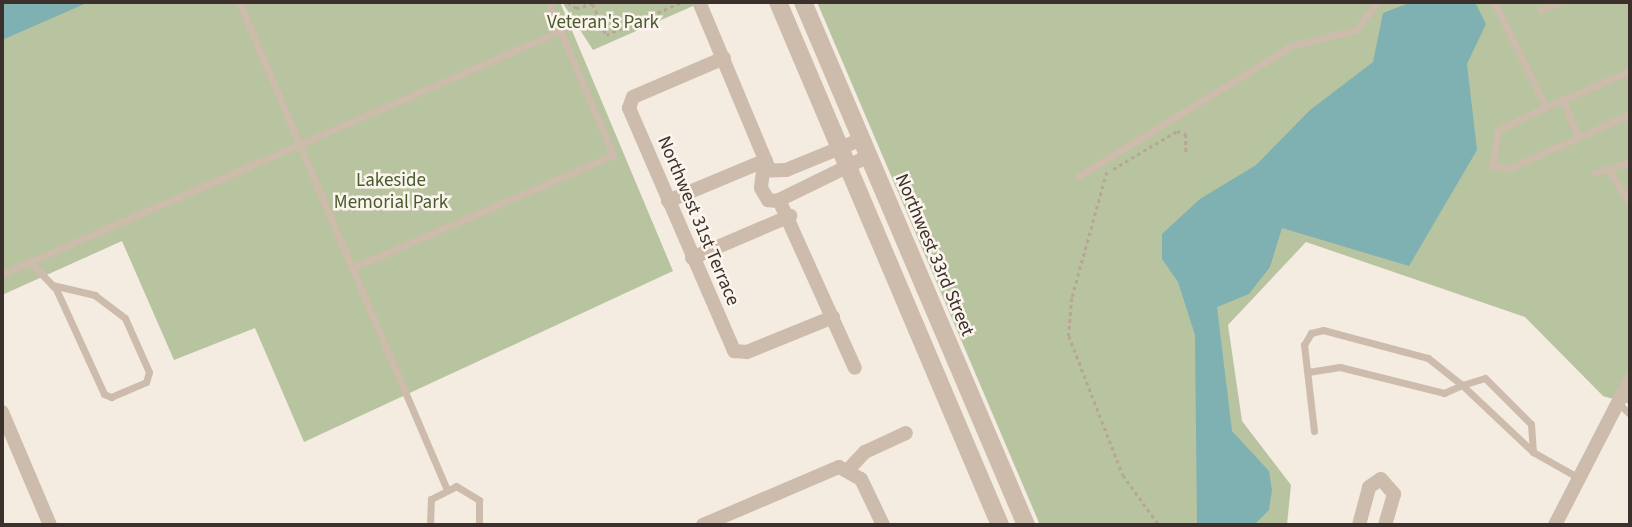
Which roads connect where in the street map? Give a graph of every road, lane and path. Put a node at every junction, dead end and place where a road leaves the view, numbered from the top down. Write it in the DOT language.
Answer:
graph roads {
  1 [pos="239,2"];
  2 [pos="548,2"];
  3 [pos="568,2"];
  4 [pos="669,2"];
  5 [pos="682,2"];
  6 [pos="778,2"];
  7 [pos="803,2"];
  8 [pos="1377,2"];
  9 [pos="1494,2"];
  10 [pos="1559,2"];
  11 [pos="595,3"];
  12 [pos="700,4"];
  13 [pos="671,7"];
  14 [pos="1540,10"];
  15 [pos="560,31"];
  16 [pos="724,58"];
  17 [pos="1630,71"];
  18 [pos="1562,99"];
  19 [pos="1546,107"];
  20 [pos="1630,114"];
  21 [pos="1578,136"];
  22 [pos="862,139"];
  23 [pos="299,144"];
  24 [pos="840,148"];
  25 [pos="1186,155"];
  26 [pos="869,156"];
  27 [pos="1630,162"];
  28 [pos="847,165"];
  29 [pos="772,166"];
  30 [pos="1608,169"];
  31 [pos="1594,173"];
  32 [pos="1079,176"];
  33 [pos="785,196"];
  34 [pos="668,201"];
  35 [pos="1630,204"];
  36 [pos="790,216"];
  37 [pos="692,258"];
  38 [pos="29,261"];
  39 [pos="352,268"];
  40 [pos="2,274"];
  41 [pos="52,285"];
  42 [pos="833,317"];
  43 [pos="855,368"];
  44 [pos="1308,372"];
  45 [pos="1630,379"];
  46 [pos="1462,385"];
  47 [pos="1618,403"];
  48 [pos="2,412"];
  49 [pos="1630,414"];
  50 [pos="1314,431"];
  51 [pos="906,433"];
  52 [pos="1533,452"];
  53 [pos="848,470"];
  54 [pos="1579,478"];
  55 [pos="446,487"];
  56 [pos="50,525"];
  57 [pos="430,525"];
  58 [pos="478,525"];
  59 [pos="703,525"];
  60 [pos="883,525"];
  61 [pos="1000,525"];
  62 [pos="1026,525"];
  63 [pos="1159,525"];
  64 [pos="1359,525"];
  65 [pos="1385,525"];
  66 [pos="1555,525"];
  1 -- 23 [label="lane"];
  2 -- 15 [label="lane"];
  3 -- 11 [label="path"];
  4 -- 13 [label="path"];
  5 -- 13 [label="path"];
  6 -- 24 [label="street"];
  7 -- 22 [label="street, Northwest 33rd Street"];
  8 -- 32 [label="lane"];
  9 -- 19 [label="lane"];
  10 -- 14 [label="lane"];
  11 -- 13 [label="path"];
  12 -- 16 [label="street"];
  15 -- 23 [label="lane"];
  15 -- 39 [label="lane"];
  16 -- 29 [label="street"];
  16 -- 34 [label="street, Northwest 31st Terrace"];
  17 -- 18 [label="lane"];
  18 -- 19 [label="lane"];
  18 -- 21 [label="lane"];
  19 -- 21 [label="lane"];
  20 -- 21 [label="lane"];
  22 -- 24 [label="street"];
  22 -- 26 [label="street, Northwest 33rd Street"];
  23 -- 38 [label="lane"];
  23 -- 39 [label="lane"];
  24 -- 28 [label="street"];
  24 -- 29 [label="street"];
  25 -- 63 [label="path"];
  26 -- 28 [label="street"];
  26 -- 62 [label="street, Northwest 33rd Street"];
  27 -- 30 [label="lane"];
  28 -- 33 [label="street"];
  28 -- 61 [label="street"];
  29 -- 33 [label="street"];
  29 -- 33 [label="street"];
  29 -- 34 [label="street"];
  30 -- 31 [label="lane"];
  30 -- 35 [label="lane"];
  33 -- 36 [label="street"];
  34 -- 37 [label="street, Northwest 31st Terrace"];
  36 -- 37 [label="street"];
  36 -- 42 [label="street"];
  37 -- 42 [label="street, Northwest 31st Terrace"];
  38 -- 40 [label="lane"];
  38 -- 41 [label="lane"];
  39 -- 55 [label="lane"];
  41 -- 41 [label="lane"];
  42 -- 43 [label="street"];
  44 -- 46 [label="lane"];
  44 -- 46 [label="lane"];
  44 -- 50 [label="lane"];
  45 -- 47 [label="street"];
  46 -- 52 [label="lane"];
  46 -- 52 [label="lane"];
  47 -- 49 [label="lane"];
  47 -- 54 [label="street"];
  48 -- 56 [label="street"];
  51 -- 53 [label="street"];
  52 -- 54 [label="lane"];
  53 -- 59 [label="street"];
  53 -- 60 [label="street"];
  54 -- 66 [label="street"];
  55 -- 57 [label="lane"];
  55 -- 58 [label="lane"];
  64 -- 65 [label="street"];
}
